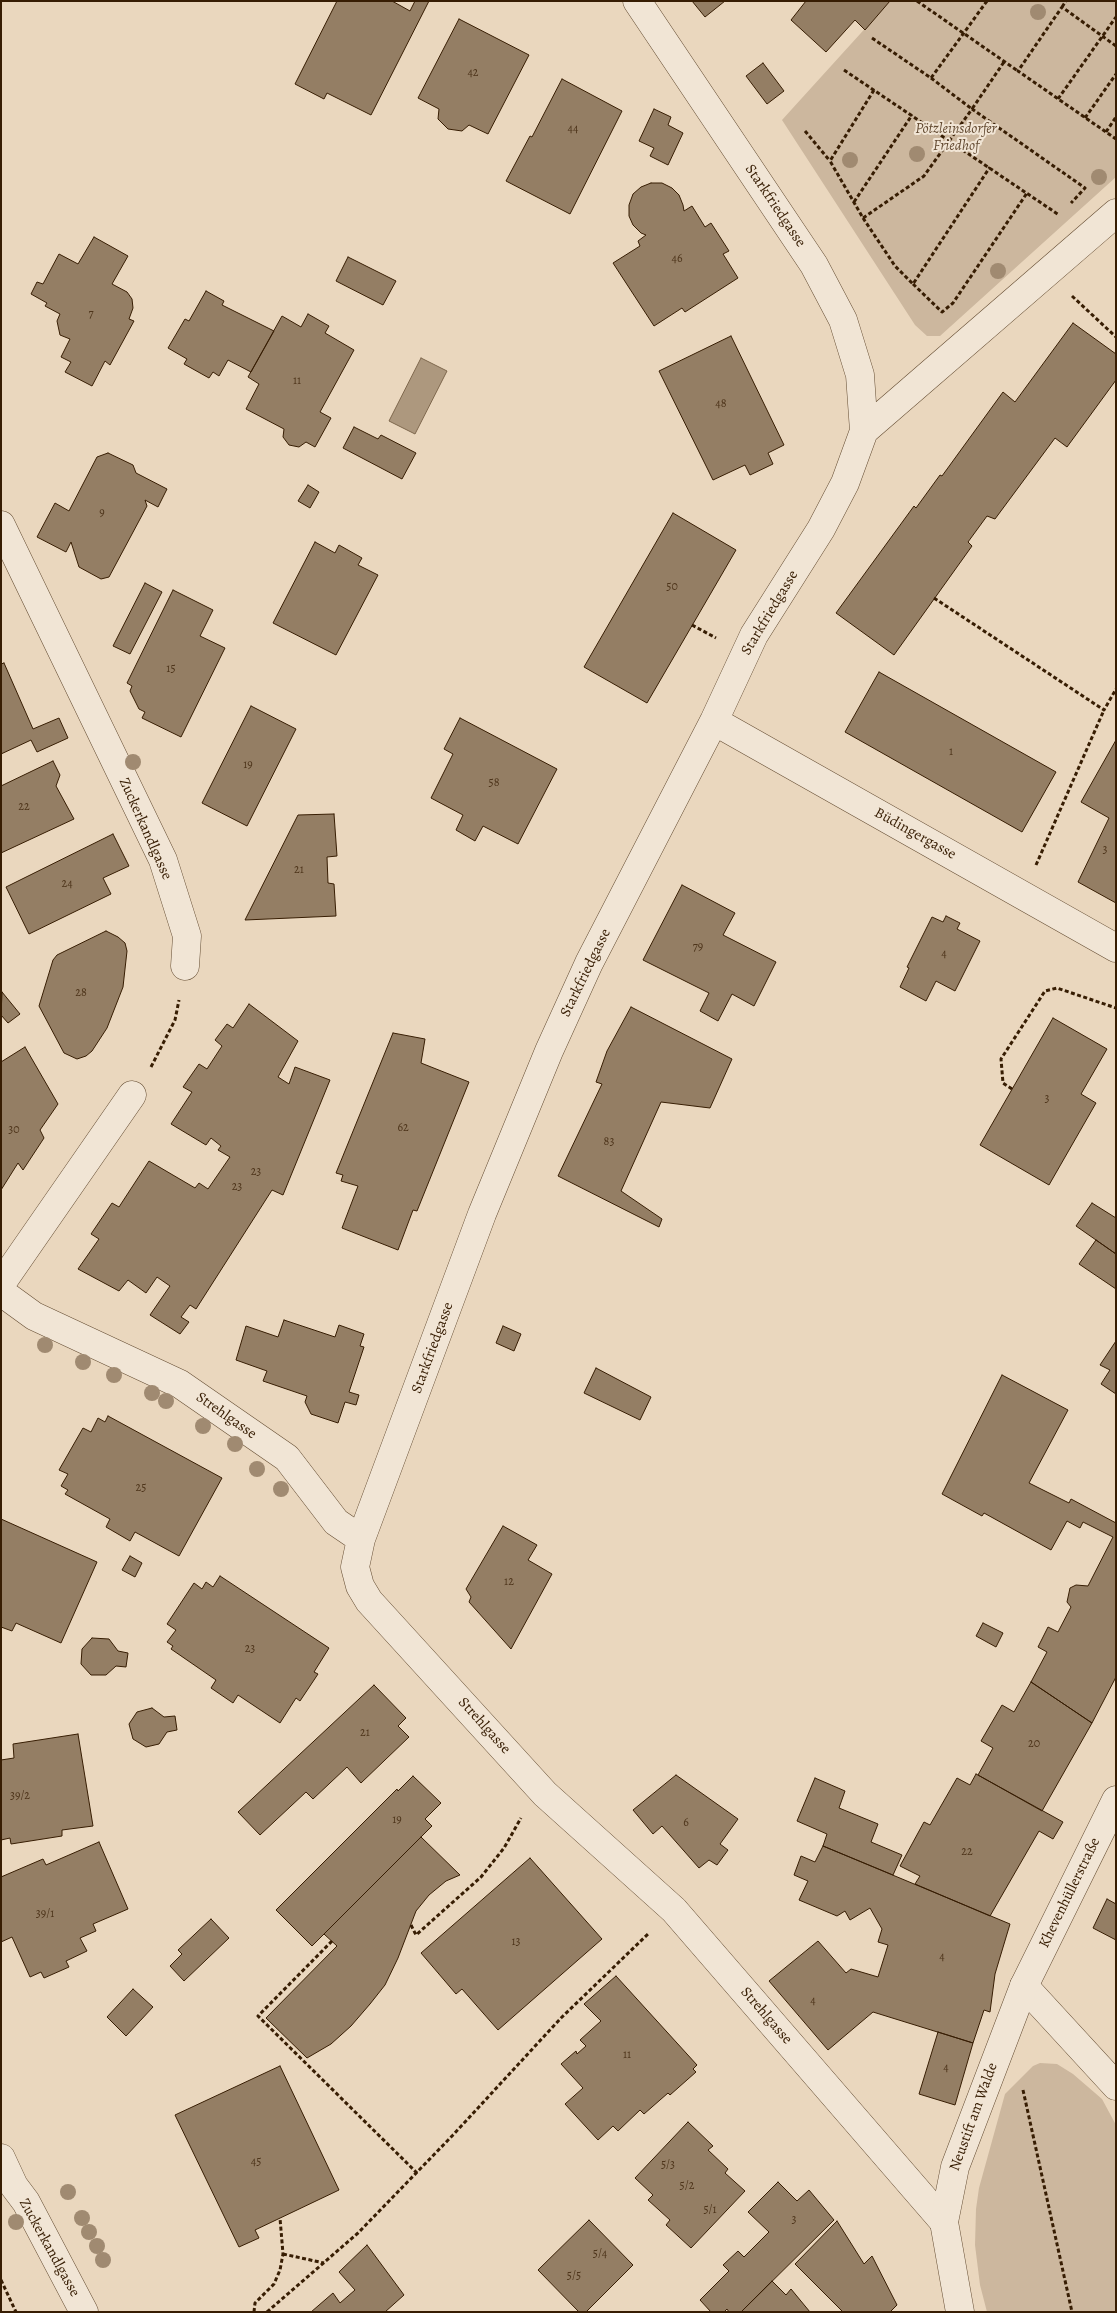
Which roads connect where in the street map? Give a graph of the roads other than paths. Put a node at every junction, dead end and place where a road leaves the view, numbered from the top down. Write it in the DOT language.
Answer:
graph roads {
  1 [pos="637,1"];
  2 [pos="1116,213"];
  3 [pos="864,431"];
  4 [pos="1,525"];
  5 [pos="714,721"];
  6 [pos="1116,948"];
  7 [pos="185,966"];
  8 [pos="132,1094"];
  9 [pos="1,1284"];
  10 [pos="1,1292"];
  11 [pos="361,1539"];
  12 [pos="1116,1800"];
  13 [pos="1024,1986"];
  14 [pos="1116,2086"];
  15 [pos="1,2158"];
  16 [pos="944,2222"];
  17 [pos="84,2312"];
  18 [pos="960,2312"];
  1 -- 3 [label="street, Starkfriedgasse"];
  2 -- 3 [label="street, Starkfriedgasse"];
  3 -- 5 [label="street, Starkfriedgasse"];
  4 -- 7 [label="street, Zuckerkandlgasse"];
  5 -- 6 [label="street, Büdingergasse"];
  5 -- 11 [label="street, Starkfriedgasse"];
  8 -- 9 [label="street"];
  10 -- 11 [label="street, Strehlgasse"];
  11 -- 16 [label="street, Strehlgasse"];
  12 -- 13 [label="street, Khevenhüllerstraße"];
  13 -- 14 [label="street"];
  13 -- 16 [label="street, Neustift am Walde"];
  15 -- 17 [label="street, Zuckerkandlgasse"];
  16 -- 18 [label="street, Neustift am Walde"];
}
